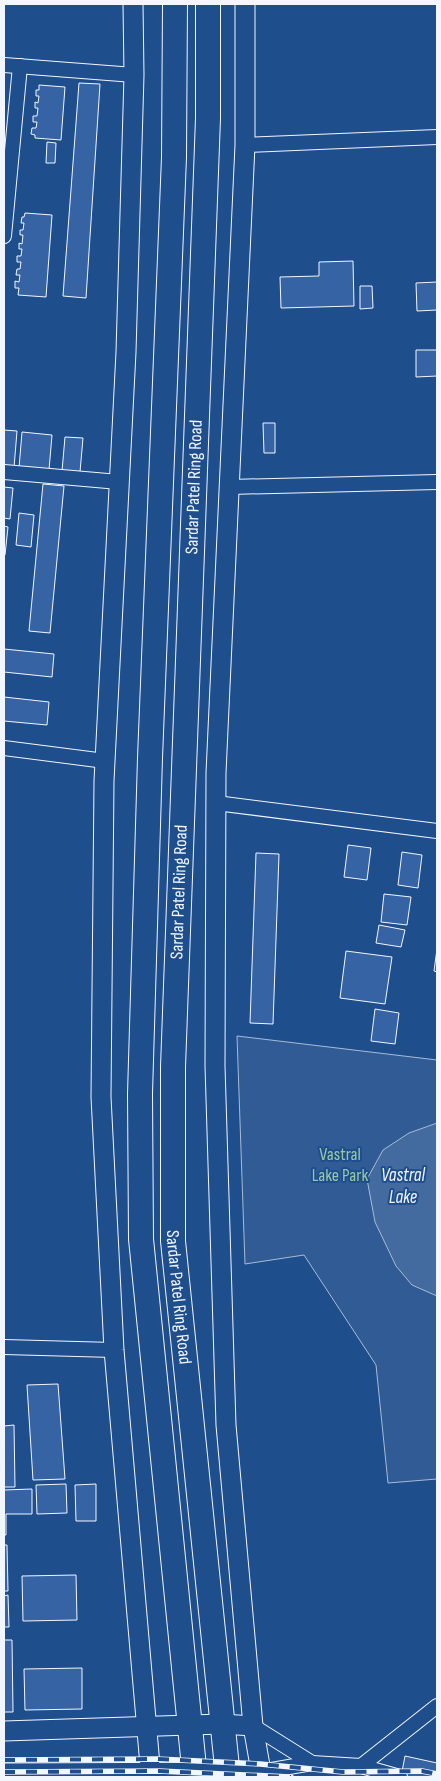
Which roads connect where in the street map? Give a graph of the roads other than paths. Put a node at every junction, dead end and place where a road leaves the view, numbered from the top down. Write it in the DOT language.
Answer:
graph roads {
  1 [pos="133,4"];
  2 [pos="175,4"];
  3 [pos="208,4"];
  4 [pos="245,4"];
  5 [pos="4,65"];
  6 [pos="20,66"];
  7 [pos="134,75"];
  8 [pos="437,137"];
  9 [pos="246,144"];
  10 [pos="4,236"];
  11 [pos="4,472"];
  12 [pos="119,482"];
  13 [pos="437,482"];
  14 [pos="230,487"];
  15 [pos="4,748"];
  16 [pos="105,761"];
  17 [pos="216,803"];
  18 [pos="437,831"];
  19 [pos="4,1347"];
  20 [pos="114,1350"];
  21 [pos="437,1706"];
  22 [pos="222,1724"];
  23 [pos="189,1726"];
  24 [pos="252,1726"];
  25 [pos="147,1727"];
  26 [pos="4,1731"];
  27 [pos="312,1763"];
  28 [pos="361,1766"];
  29 [pos="4,1774"];
  30 [pos="228,1774"];
  31 [pos="151,1775"];
  32 [pos="195,1775"];
  33 [pos="261,1775"];
  34 [pos="400,1777"];
  1 -- 7 [label="street"];
  2 -- 23 [label="highway, Sardar Patel Ring Road"];
  3 -- 22 [label="highway, Sardar Patel Ring Road"];
  4 -- 9 [label="street, Sardar Patel Ring Road"];
  5 -- 6 [label="street"];
  6 -- 7 [label="street"];
  6 -- 10 [label="street"];
  7 -- 12 [label="street"];
  8 -- 9 [label="street"];
  9 -- 14 [label="street, Sardar Patel Ring Road"];
  11 -- 12 [label="street"];
  12 -- 16 [label="street"];
  13 -- 14 [label="street"];
  14 -- 17 [label="street, Sardar Patel Ring Road"];
  15 -- 16 [label="street"];
  16 -- 20 [label="street"];
  17 -- 18 [label="street"];
  17 -- 24 [label="street, Sardar Patel Ring Road"];
  19 -- 20 [label="street"];
  20 -- 25 [label="street"];
  21 -- 28 [label="street"];
  22 -- 23 [label="street"];
  22 -- 24 [label="street"];
  22 -- 30 [label="highway, Sardar Patel Ring Road"];
  23 -- 25 [label="street"];
  23 -- 32 [label="highway, Sardar Patel Ring Road"];
  24 -- 27 [label="street"];
  24 -- 33 [label="street, Sardar Patel Ring Road"];
  25 -- 26 [label="street"];
  25 -- 31 [label="street"];
  27 -- 28 [label="street"];
  27 -- 33 [label="street"];
  28 -- 34 [label="street"];
  29 -- 31 [label="street"];
  30 -- 32 [label="street"];
  30 -- 33 [label="street"];
  31 -- 32 [label="street"];
}
